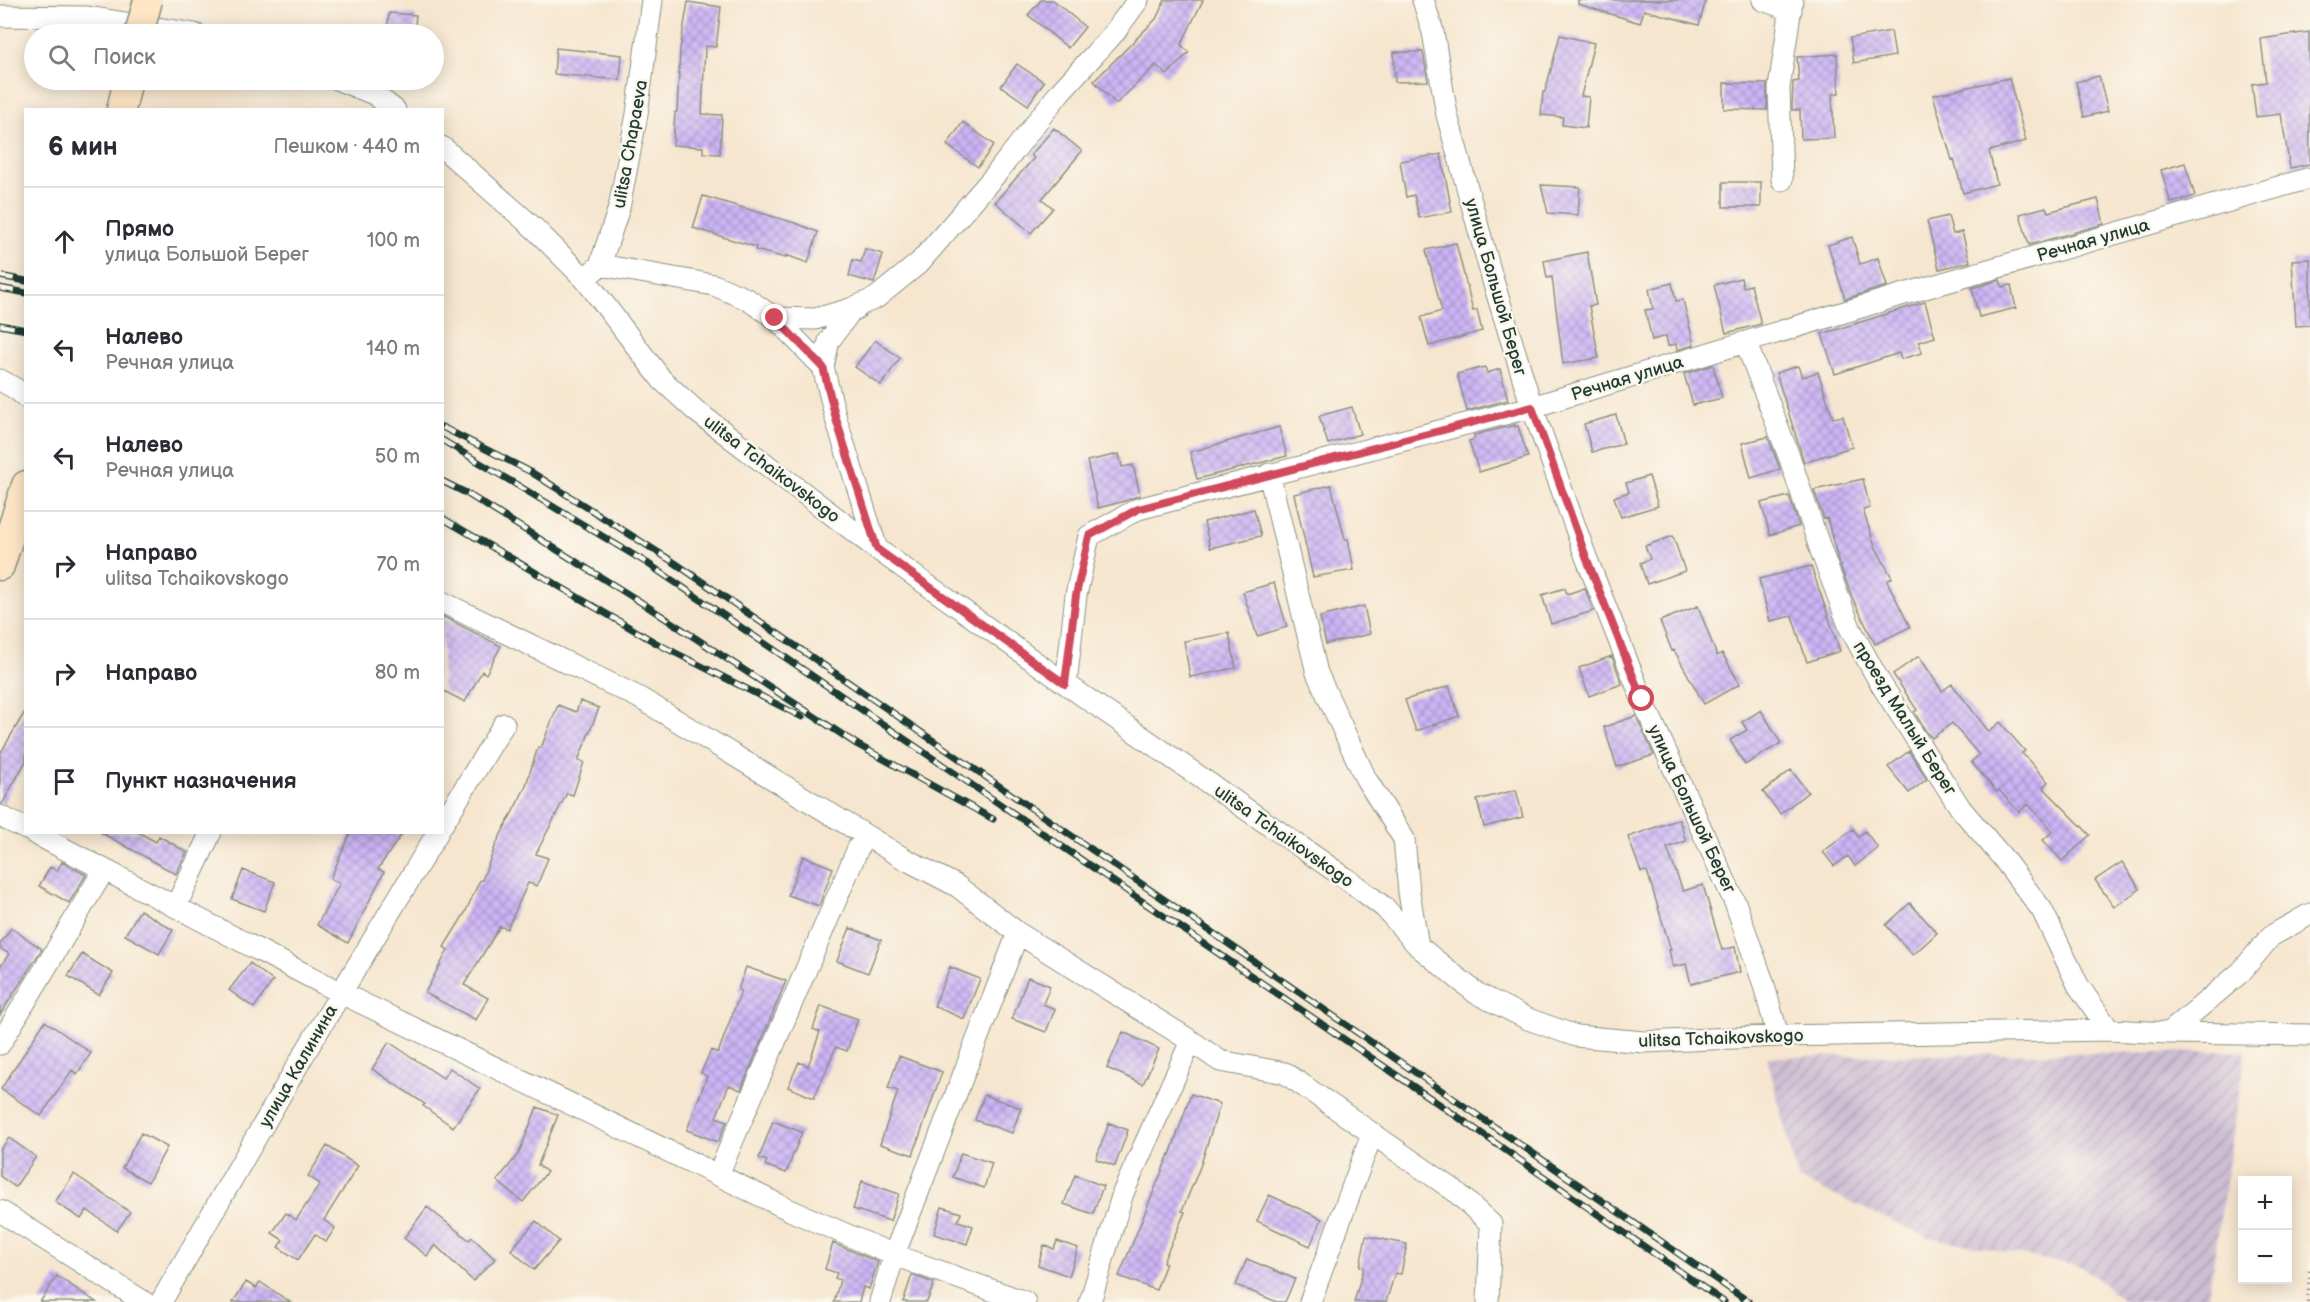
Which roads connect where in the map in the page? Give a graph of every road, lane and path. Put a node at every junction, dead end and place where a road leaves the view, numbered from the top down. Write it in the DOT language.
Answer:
graph roads {
  1 [pos="148,0"];
  2 [pos="652,0"];
  3 [pos="1138,0"];
  4 [pos="1423,0"];
  5 [pos="1763,0"];
  6 [pos="1791,5"];
  7 [pos="0,15"];
  8 [pos="131,24"];
  9 [pos="142,24"];
  10 [pos="125,90"];
  11 [pos="364,90"];
  12 [pos="121,108"];
  13 [pos="392,108"];
  14 [pos="444,149"];
  15 [pos="2310,178"];
  16 [pos="1782,180"];
  17 [pos="592,272"];
  18 [pos="876,298"];
  19 [pos="775,318"];
  20 [pos="1746,343"];
  21 [pos="823,367"];
  22 [pos="0,380"];
  23 [pos="24,395"];
  24 [pos="1532,407"];
  25 [pos="1269,474"];
  26 [pos="24,491"];
  27 [pos="877,549"];
  28 [pos="0,566"];
  29 [pos="444,603"];
  30 [pos="1065,684"];
  31 [pos="504,724"];
  32 [pos="0,816"];
  33 [pos="444,822"];
  34 [pos="24,828"];
  35 [pos="36,834"];
  36 [pos="210,834"];
  37 [pos="437,834"];
  38 [pos="859,846"];
  39 [pos="104,870"];
  40 [pos="176,906"];
  41 [pos="2310,914"];
  42 [pos="1018,933"];
  43 [pos="1418,946"];
  44 [pos="341,993"];
  45 [pos="2109,1030"];
  46 [pos="2169,1034"];
  47 [pos="2310,1035"];
  48 [pos="1778,1036"];
  49 [pos="1191,1041"];
  50 [pos="0,1044"];
  51 [pos="1372,1134"];
  52 [pos="718,1174"];
  53 [pos="0,1211"];
  54 [pos="894,1255"];
  55 [pos="2310,1268"];
  56 [pos="144,1302"];
  57 [pos="161,1302"];
  58 [pos="880,1302"];
  59 [pos="1025,1302"];
  60 [pos="1090,1302"];
  61 [pos="1310,1302"];
  62 [pos="1488,1302"];
  63 [pos="2308,1302"];
  1 -- 9 [label="street, bridge"];
  2 -- 17 [label="street, ulitsa Chapaeva"];
  3 -- 18 [label="street"];
  4 -- 24 [label="street, улица Большой Берег"];
  5 -- 6 [label="street"];
  6 -- 16 [label="street"];
  7 -- 8 [label="street"];
  10 -- 12 [label="street"];
  11 -- 13 [label="street"];
  14 -- 17 [label="street, ulitsa Tchaikovskogo"];
  15 -- 20 [label="street, Речная улица"];
  17 -- 19 [label="street"];
  17 -- 27 [label="street, ulitsa Tchaikovskogo"];
  18 -- 19 [label="street"];
  18 -- 21 [label="street"];
  19 -- 21 [label="street"];
  20 -- 24 [label="street, Речная улица"];
  20 -- 45 [label="street, проезд Малый Берег"];
  21 -- 27 [label="street"];
  22 -- 23 [label="street"];
  24 -- 25 [label="street, Речная улица"];
  24 -- 48 [label="street, улица Большой Берег"];
  25 -- 30 [label="street, Речная улица"];
  25 -- 43 [label="street"];
  26 -- 28 [label="street"];
  27 -- 30 [label="street, ulitsa Tchaikovskogo"];
  29 -- 42 [label="street"];
  30 -- 43 [label="street, ulitsa Tchaikovskogo"];
  31 -- 33 [label="street"];
  32 -- 34 [label="street"];
  35 -- 39 [label="street"];
  36 -- 40 [label="street"];
  37 -- 44 [label="street, улица Калинина"];
  38 -- 52 [label="street"];
  39 -- 40 [label="street"];
  39 -- 50 [label="street"];
  40 -- 44 [label="street"];
  41 -- 46 [label="street"];
  42 -- 49 [label="street"];
  42 -- 54 [label="street"];
  43 -- 48 [label="street, ulitsa Tchaikovskogo"];
  44 -- 52 [label="street"];
  44 -- 57 [label="street, улица Калинина"];
  45 -- 46 [label="street, ulitsa Tchaikovskogo"];
  45 -- 48 [label="street, ulitsa Tchaikovskogo"];
  46 -- 47 [label="street, ulitsa Tchaikovskogo"];
  49 -- 51 [label="street"];
  49 -- 60 [label="street"];
  51 -- 61 [label="street"];
  51 -- 62 [label="street"];
  52 -- 54 [label="street"];
  53 -- 56 [label="street"];
  54 -- 58 [label="street"];
  54 -- 59 [label="street"];
  55 -- 63 [label="path"];
}
